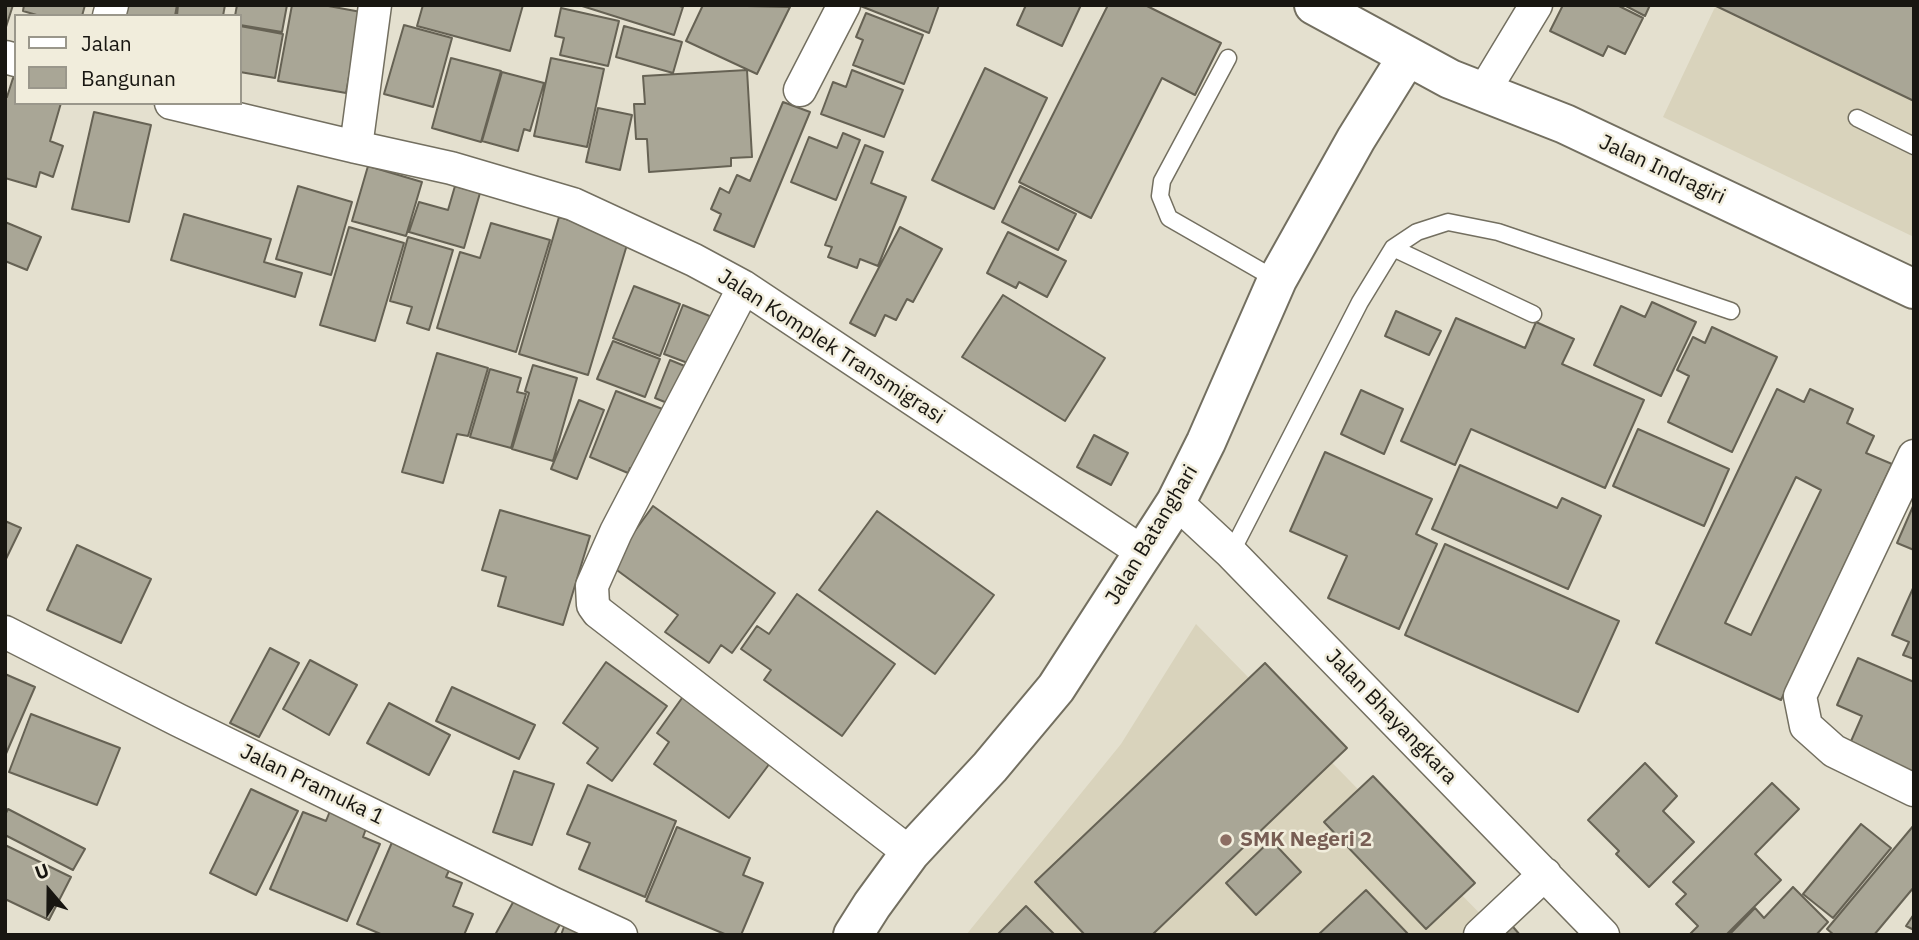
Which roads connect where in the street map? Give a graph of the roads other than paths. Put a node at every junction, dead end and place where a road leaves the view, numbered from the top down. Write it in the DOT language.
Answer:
graph roads {
  1 [pos="375,5"];
  2 [pos="844,5"];
  3 [pos="1314,5"];
  4 [pos="1536,5"];
  5 [pos="1407,57"];
  6 [pos="1228,58"];
  7 [pos="800,90"];
  8 [pos="1484,91"];
  9 [pos="179,105"];
  10 [pos="1857,118"];
  11 [pos="1914,146"];
  12 [pos="355,148"];
  13 [pos="1393,248"];
  14 [pos="1277,280"];
  15 [pos="744,287"];
  16 [pos="1914,289"];
  17 [pos="1731,311"];
  18 [pos="1533,314"];
  19 [pos="1914,456"];
  20 [pos="1176,502"];
  21 [pos="1144,553"];
  22 [pos="1231,553"];
  23 [pos="5,632"];
  24 [pos="1914,790"];
  25 [pos="910,853"];
  26 [pos="1545,874"];
  27 [pos="621,935"];
  28 [pos="853,935"];
  29 [pos="1480,935"];
  30 [pos="1603,935"];
  1 -- 12 [label="street"];
  2 -- 7 [label="street"];
  3 -- 5 [label="street, Jalan Indragiri"];
  4 -- 8 [label="street"];
  5 -- 8 [label="street, Jalan Indragiri"];
  5 -- 14 [label="street, Jalan Batanghari"];
  6 -- 14 [label="lane"];
  8 -- 16 [label="street, Jalan Indragiri"];
  9 -- 12 [label="street, Jalan Komplek Transmigrasi"];
  10 -- 11 [label="lane"];
  12 -- 15 [label="street, Jalan Komplek Transmigrasi"];
  13 -- 17 [label="lane"];
  13 -- 18 [label="lane"];
  13 -- 22 [label="lane"];
  14 -- 20 [label="street, Jalan Batanghari"];
  15 -- 21 [label="street, Jalan Komplek Transmigrasi"];
  15 -- 25 [label="street"];
  19 -- 24 [label="street"];
  20 -- 21 [label="street, Jalan Batanghari"];
  20 -- 22 [label="street, Jalan Bhayangkara"];
  21 -- 25 [label="street, Jalan Batanghari"];
  22 -- 26 [label="street, Jalan Bhayangkara"];
  23 -- 27 [label="street, Jalan Pramuka 1"];
  25 -- 28 [label="street, Jalan Batanghari"];
  26 -- 29 [label="street"];
  26 -- 30 [label="street, Jalan Bhayangkara"];
}
